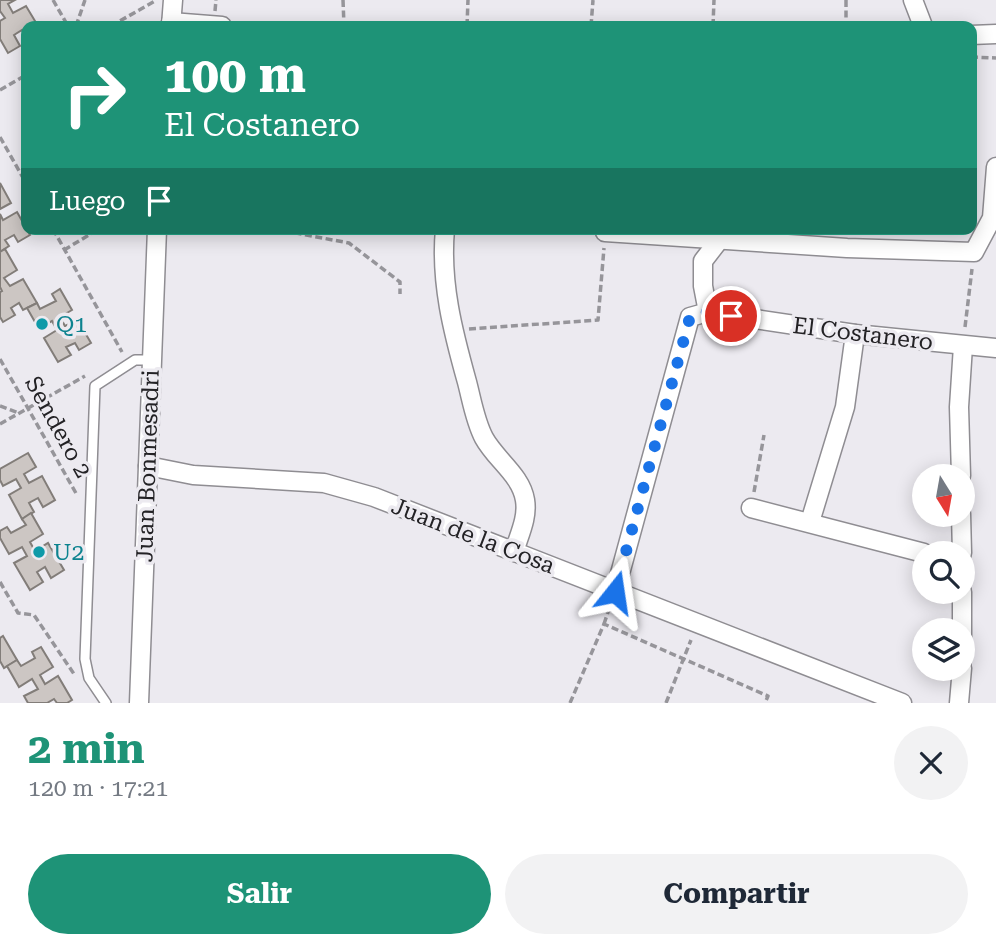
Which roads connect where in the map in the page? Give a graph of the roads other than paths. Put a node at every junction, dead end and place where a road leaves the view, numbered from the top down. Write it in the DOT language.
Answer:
graph roads {
  1 [pos="173,0"];
  2 [pos="913,0"];
  3 [pos="171,21"];
  4 [pos="921,21"];
  5 [pos="996,34"];
  6 [pos="977,35"];
  7 [pos="996,167"];
  8 [pos="157,235"];
  9 [pos="446,235"];
  10 [pos="668,235"];
  11 [pos="720,239"];
  12 [pos="703,261"];
  13 [pos="708,312"];
  14 [pos="855,334"];
  15 [pos="963,346"];
  16 [pos="996,348"];
  17 [pos="152,360"];
  18 [pos="962,464"];
  19 [pos="148,466"];
  20 [pos="751,508"];
  21 [pos="810,522"];
  22 [pos="912,550"];
  23 [pos="514,552"];
  24 [pos="615,592"];
  25 [pos="960,681"];
  26 [pos="106,703"];
  27 [pos="139,703"];
  28 [pos="902,703"];
  29 [pos="959,703"];
  1 -- 3 [label="street"];
  2 -- 4 [label="street"];
  5 -- 6 [label="street"];
  7 -- 11 [label="street"];
  8 -- 17 [label="street, Juan Bonmesadri"];
  9 -- 23 [label="street"];
  10 -- 11 [label="street"];
  10 -- 12 [label="street"];
  11 -- 12 [label="street"];
  12 -- 13 [label="street"];
  13 -- 14 [label="street, El Costanero"];
  13 -- 24 [label="street, El Costanero"];
  14 -- 15 [label="street, El Costanero"];
  14 -- 21 [label="street"];
  15 -- 16 [label="street, El Costanero"];
  15 -- 18 [label="street"];
  17 -- 19 [label="street, Juan Bonmesadri"];
  17 -- 26 [label="lane"];
  19 -- 23 [label="street, Juan de la Cosa"];
  19 -- 27 [label="street, Juan Bonmesadri"];
  20 -- 21 [label="street"];
  21 -- 22 [label="street"];
  23 -- 24 [label="street, Juan de la Cosa"];
  24 -- 28 [label="street, Juan de la Cosa"];
  25 -- 29 [label="street"];
}
